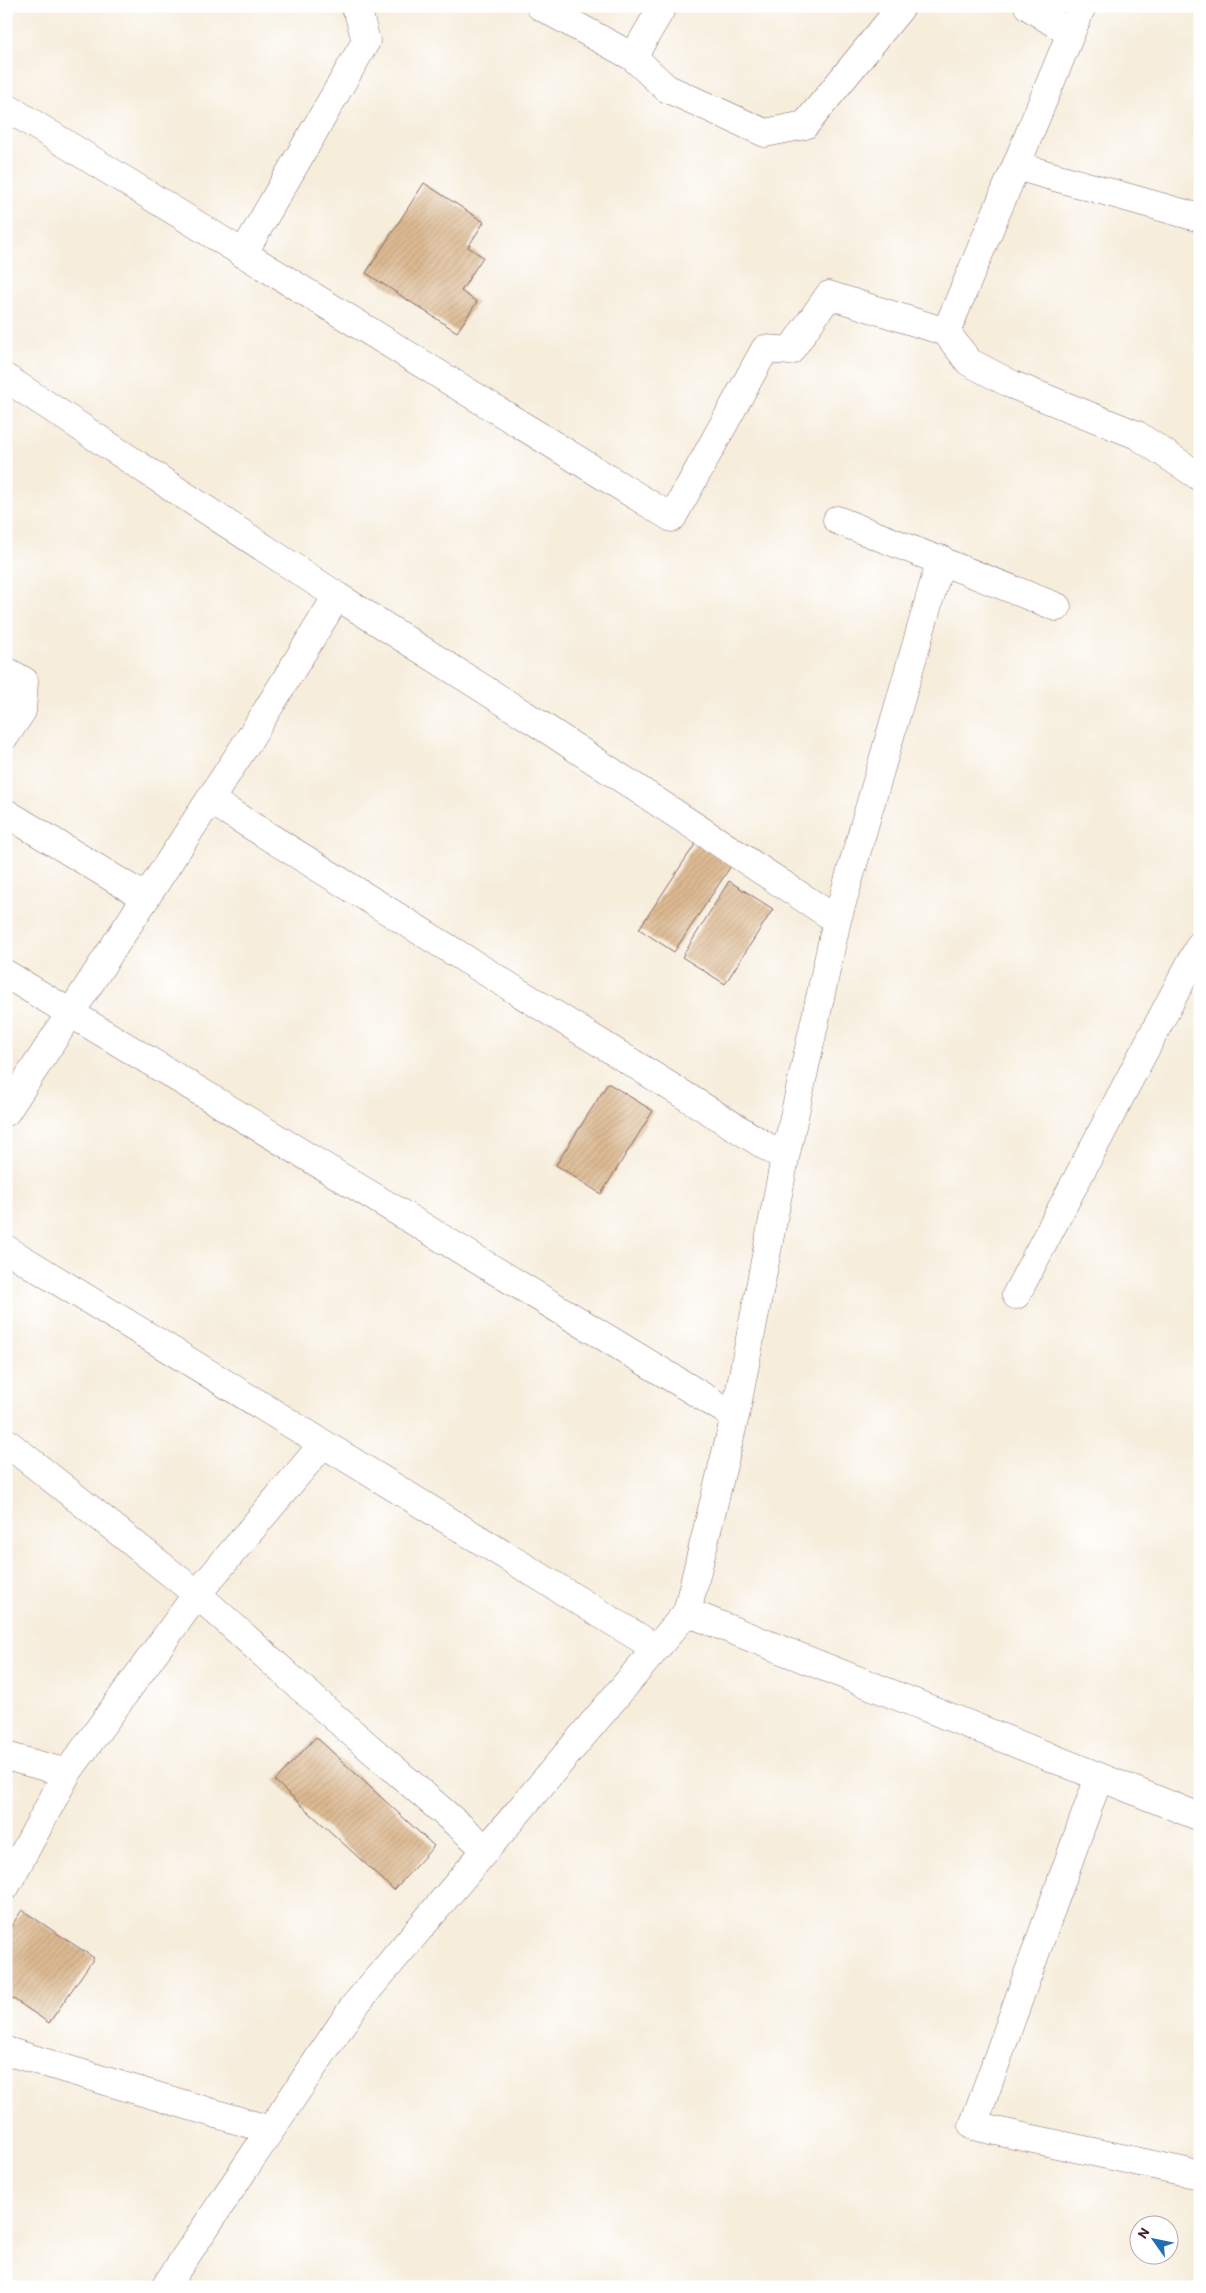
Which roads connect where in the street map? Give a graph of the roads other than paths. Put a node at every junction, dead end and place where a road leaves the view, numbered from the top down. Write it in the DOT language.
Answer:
graph roads {
  1 [pos="354,6"];
  2 [pos="540,6"];
  3 [pos="663,6"];
  4 [pos="902,6"];
  5 [pos="1028,6"];
  6 [pos="1082,6"];
  7 [pos="1070,33"];
  8 [pos="633,57"];
  9 [pos="6,107"];
  10 [pos="1016,166"];
  11 [pos="1200,218"];
  12 [pos="243,254"];
  13 [pos="946,332"];
  14 [pos="6,378"];
  15 [pos="1200,477"];
  16 [pos="837,520"];
  17 [pos="940,559"];
  18 [pos="337,596"];
  19 [pos="1057,607"];
  20 [pos="6,671"];
  21 [pos="6,735"];
  22 [pos="210,800"];
  23 [pos="6,813"];
  24 [pos="146,898"];
  25 [pos="837,920"];
  26 [pos="1200,944"];
  27 [pos="6,974"];
  28 [pos="71,1014"];
  29 [pos="6,1112"];
  30 [pos="785,1158"];
  31 [pos="6,1249"];
  32 [pos="1016,1295"];
  33 [pos="735,1416"];
  34 [pos="6,1442"];
  35 [pos="323,1444"];
  36 [pos="197,1594"];
  37 [pos="687,1612"];
  38 [pos="656,1648"];
  39 [pos="6,1756"];
  40 [pos="67,1773"];
  41 [pos="1099,1777"];
  42 [pos="1200,1817"];
  43 [pos="486,1849"];
  44 [pos="6,1886"];
  45 [pos="6,2051"];
  46 [pos="270,2130"];
  47 [pos="1200,2175"];
  48 [pos="164,2287"];
  1 -- 12 [label="street"];
  2 -- 8 [label="street"];
  3 -- 8 [label="street"];
  4 -- 8 [label="street"];
  5 -- 7 [label="street"];
  6 -- 7 [label="street"];
  7 -- 10 [label="street"];
  9 -- 12 [label="street"];
  10 -- 11 [label="street"];
  10 -- 13 [label="street"];
  12 -- 13 [label="street"];
  13 -- 15 [label="street"];
  14 -- 18 [label="street"];
  16 -- 17 [label="street"];
  17 -- 19 [label="street"];
  17 -- 25 [label="street"];
  18 -- 22 [label="street"];
  18 -- 25 [label="street"];
  20 -- 21 [label="street"];
  22 -- 24 [label="street"];
  22 -- 30 [label="street"];
  23 -- 24 [label="street"];
  24 -- 28 [label="street"];
  25 -- 30 [label="street"];
  26 -- 32 [label="street"];
  27 -- 28 [label="street"];
  28 -- 29 [label="street"];
  28 -- 33 [label="street"];
  30 -- 33 [label="street"];
  31 -- 35 [label="street"];
  33 -- 37 [label="street"];
  34 -- 36 [label="street"];
  35 -- 36 [label="street"];
  35 -- 38 [label="street"];
  36 -- 40 [label="street"];
  36 -- 43 [label="street"];
  37 -- 38 [label="street"];
  37 -- 41 [label="street"];
  38 -- 43 [label="street"];
  39 -- 40 [label="street"];
  40 -- 44 [label="street"];
  41 -- 42 [label="street"];
  41 -- 47 [label="street"];
  43 -- 46 [label="street"];
  45 -- 46 [label="street"];
  46 -- 48 [label="street"];
}
